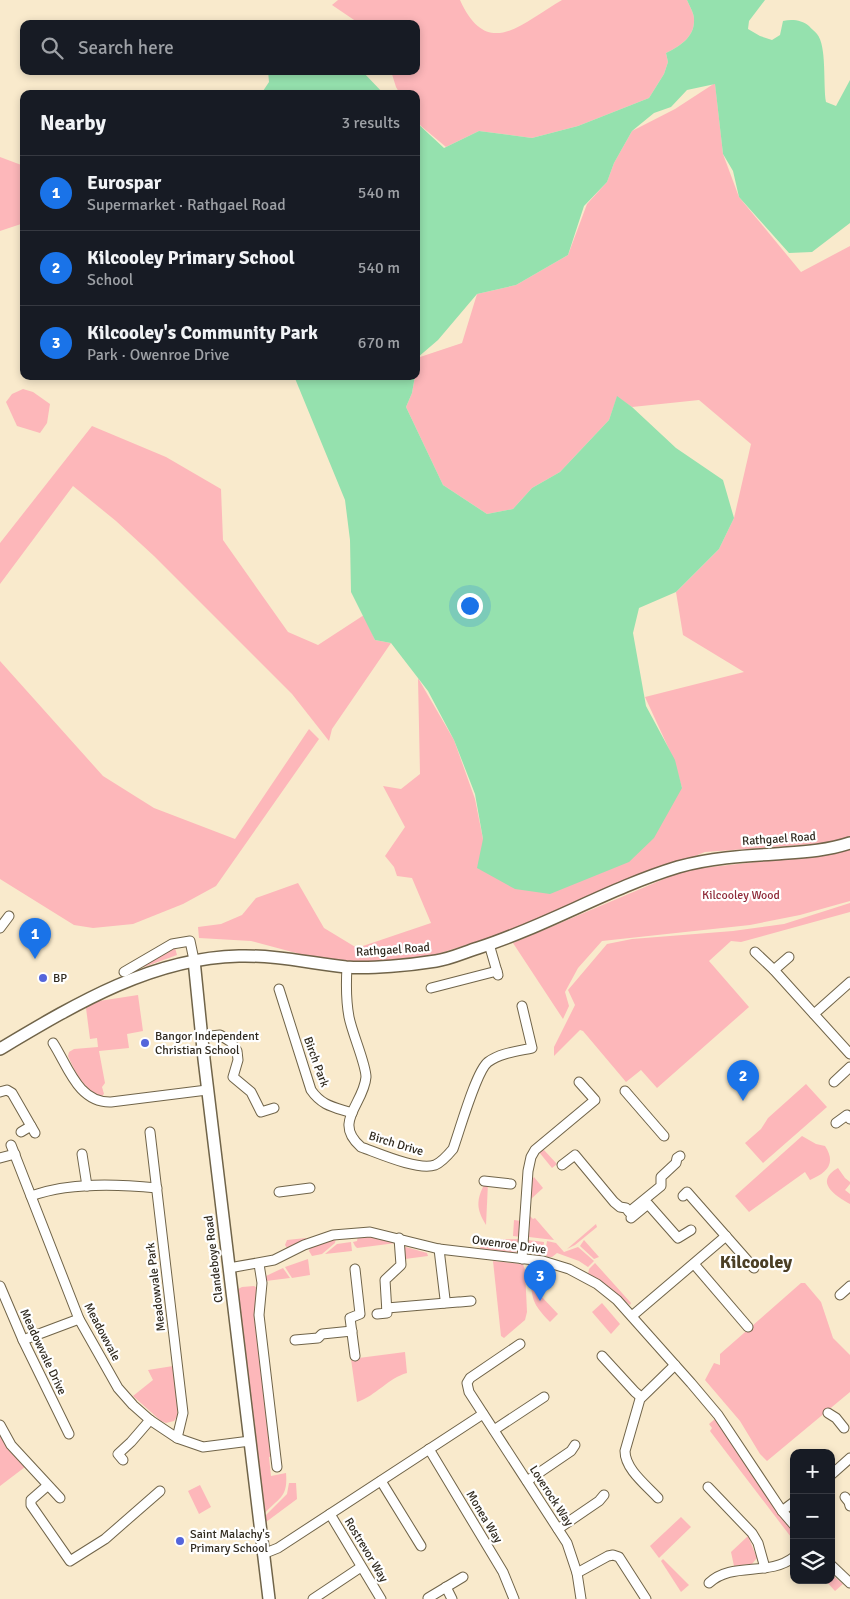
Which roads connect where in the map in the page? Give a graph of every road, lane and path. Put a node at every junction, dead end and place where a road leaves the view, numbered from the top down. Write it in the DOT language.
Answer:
graph roads {
  1 [pos="850,843"];
  2 [pos="489,944"];
  3 [pos="755,952"];
  4 [pos="789,957"];
  5 [pos="194,960"];
  6 [pos="347,967"];
  7 [pos="774,970"];
  8 [pos="124,972"];
  9 [pos="850,982"];
  10 [pos="430,988"];
  11 [pos="278,995"];
  12 [pos="522,1006"];
  13 [pos="814,1014"];
  14 [pos="202,1037"];
  15 [pos="53,1043"];
  16 [pos="68,1047"];
  17 [pos="0,1049"];
  18 [pos="59,1052"];
  19 [pos="850,1054"];
  20 [pos="850,1067"];
  21 [pos="579,1082"];
  22 [pos="834,1082"];
  23 [pos="207,1090"];
  24 [pos="625,1091"];
  25 [pos="0,1092"];
  26 [pos="274,1108"];
  27 [pos="352,1114"];
  28 [pos="850,1119"];
  29 [pos="836,1123"];
  30 [pos="21,1132"];
  31 [pos="150,1132"];
  32 [pos="664,1136"];
  33 [pos="82,1154"];
  34 [pos="680,1156"];
  35 [pos="0,1158"];
  36 [pos="562,1165"];
  37 [pos="484,1181"];
  38 [pos="511,1184"];
  39 [pos="87,1186"];
  40 [pos="157,1188"];
  41 [pos="310,1188"];
  42 [pos="279,1192"];
  43 [pos="31,1196"];
  44 [pos="683,1196"];
  45 [pos="631,1218"];
  46 [pos="691,1230"];
  47 [pos="726,1236"];
  48 [pos="399,1238"];
  49 [pos="439,1249"];
  50 [pos="522,1259"];
  51 [pos="259,1264"];
  52 [pos="694,1264"];
  53 [pos="230,1268"];
  54 [pos="754,1268"];
  55 [pos="355,1269"];
  56 [pos="0,1286"];
  57 [pos="850,1286"];
  58 [pos="840,1294"];
  59 [pos="471,1301"];
  60 [pos="444,1304"];
  61 [pos="387,1308"];
  62 [pos="377,1314"];
  63 [pos="632,1316"];
  64 [pos="78,1319"];
  65 [pos="748,1327"];
  66 [pos="352,1331"];
  67 [pos="23,1340"];
  68 [pos="298,1341"];
  69 [pos="520,1344"];
  70 [pos="355,1356"];
  71 [pos="602,1356"];
  72 [pos="675,1365"];
  73 [pos="544,1397"];
  74 [pos="641,1397"];
  75 [pos="483,1414"];
  76 [pos="828,1414"];
  77 [pos="150,1420"];
  78 [pos="0,1425"];
  79 [pos="844,1428"];
  80 [pos="69,1429"];
  81 [pos="494,1430"];
  82 [pos="177,1438"];
  83 [pos="250,1441"];
  84 [pos="575,1445"];
  85 [pos="429,1449"];
  86 [pos="850,1459"];
  87 [pos="123,1460"];
  88 [pos="277,1467"];
  89 [pos="835,1472"];
  90 [pos="381,1481"];
  91 [pos="527,1481"];
  92 [pos="47,1486"];
  93 [pos="708,1486"];
  94 [pos="160,1491"];
  95 [pos="59,1493"];
  96 [pos="604,1495"];
  97 [pos="845,1497"];
  98 [pos="658,1498"];
  99 [pos="790,1505"];
  100 [pos="850,1506"];
  101 [pos="782,1511"];
  102 [pos="330,1514"];
  103 [pos="790,1520"];
  104 [pos="558,1529"];
  105 [pos="421,1546"];
  106 [pos="263,1554"];
  107 [pos="790,1559"];
  108 [pos="361,1567"];
  109 [pos="765,1568"];
  110 [pos="835,1569"];
  111 [pos="577,1573"];
  112 [pos="463,1577"];
  113 [pos="709,1583"];
  114 [pos="850,1583"];
  115 [pos="446,1587"];
  116 [pos="428,1598"];
  117 [pos="269,1599"];
  118 [pos="313,1599"];
  119 [pos="381,1599"];
  120 [pos="452,1599"];
  121 [pos="514,1599"];
  122 [pos="582,1599"];
  123 [pos="646,1599"];
  1 -- 2 [label="street, Rathgael Road"];
  2 -- 6 [label="street, Rathgael Road"];
  2 -- 10 [label="street"];
  3 -- 7 [label="street"];
  4 -- 7 [label="street"];
  5 -- 6 [label="street, Rathgael Road"];
  5 -- 8 [label="street"];
  5 -- 14 [label="street, Clandeboye Road"];
  5 -- 17 [label="street, Rathgael Road"];
  6 -- 27 [label="street, Birch Drive"];
  7 -- 13 [label="street"];
  9 -- 13 [label="street"];
  11 -- 27 [label="street, Birch Park"];
  12 -- 27 [label="street, Birch Drive"];
  13 -- 19 [label="street"];
  14 -- 23 [label="street, Clandeboye Road"];
  14 -- 26 [label="street"];
  15 -- 18 [label="street"];
  16 -- 18 [label="street"];
  18 -- 23 [label="street"];
  20 -- 22 [label="street"];
  21 -- 50 [label="street"];
  23 -- 53 [label="street, Clandeboye Road"];
  24 -- 32 [label="street"];
  25 -- 30 [label="street"];
  28 -- 29 [label="street"];
  31 -- 40 [label="street, Meadowvale Park"];
  33 -- 39 [label="street"];
  34 -- 36 [label="street"];
  35 -- 43 [label="street, Meadowvale"];
  37 -- 38 [label="street"];
  39 -- 40 [label="street"];
  39 -- 43 [label="street"];
  40 -- 82 [label="street, Meadowvale Park"];
  41 -- 42 [label="street"];
  43 -- 64 [label="street, Meadowvale"];
  44 -- 47 [label="street"];
  45 -- 46 [label="street"];
  47 -- 52 [label="street"];
  47 -- 54 [label="street"];
  48 -- 49 [label="street, Owenroe Drive"];
  48 -- 51 [label="street, Owenroe Drive"];
  48 -- 61 [label="street"];
  49 -- 50 [label="street, Owenroe Drive"];
  49 -- 60 [label="street"];
  50 -- 63 [label="street, Owenroe Drive"];
  51 -- 53 [label="street, Owenroe Drive"];
  51 -- 88 [label="street"];
  52 -- 63 [label="street"];
  52 -- 65 [label="street"];
  53 -- 83 [label="street, Clandeboye Road"];
  55 -- 66 [label="street"];
  56 -- 67 [label="street, Meadowvale Drive"];
  57 -- 58 [label="street"];
  59 -- 60 [label="street"];
  60 -- 61 [label="street"];
  61 -- 62 [label="street"];
  63 -- 72 [label="street, Owenroe Drive"];
  64 -- 67 [label="street"];
  64 -- 77 [label="street, Meadowvale"];
  66 -- 68 [label="street"];
  66 -- 70 [label="street"];
  67 -- 80 [label="street, Meadowvale Drive"];
  69 -- 75 [label="street, Loverock Way"];
  71 -- 74 [label="street"];
  72 -- 74 [label="street"];
  72 -- 101 [label="street, Owenroe Drive"];
  73 -- 81 [label="street"];
  74 -- 98 [label="street"];
  75 -- 81 [label="street, Loverock Way"];
  75 -- 85 [label="street"];
  76 -- 79 [label="street"];
  77 -- 82 [label="street, Meadowvale"];
  77 -- 87 [label="street"];
  78 -- 92 [label="street"];
  81 -- 91 [label="street, Loverock Way"];
  82 -- 83 [label="street, Meadowvale"];
  83 -- 106 [label="street, Clandeboye Road"];
  84 -- 91 [label="street"];
  85 -- 90 [label="street"];
  85 -- 121 [label="street, Monea Way"];
  86 -- 89 [label="street"];
  90 -- 102 [label="street"];
  90 -- 105 [label="street"];
  91 -- 104 [label="street, Loverock Way"];
  92 -- 94 [label="street"];
  92 -- 95 [label="street"];
  93 -- 109 [label="street"];
  96 -- 104 [label="street"];
  97 -- 100 [label="street"];
  99 -- 101 [label="street"];
  101 -- 103 [label="street, Owenroe Drive"];
  102 -- 106 [label="street"];
  102 -- 108 [label="street, Rostrevor Way"];
  104 -- 111 [label="street, Loverock Way"];
  106 -- 117 [label="street, Clandeboye Road"];
  107 -- 109 [label="street"];
  108 -- 118 [label="street"];
  108 -- 119 [label="street, Rostrevor Way"];
  109 -- 113 [label="street"];
  110 -- 114 [label="street"];
  111 -- 122 [label="street, Loverock Way"];
  111 -- 123 [label="street"];
  112 -- 115 [label="street"];
  115 -- 116 [label="street"];
  115 -- 120 [label="street"];
}
